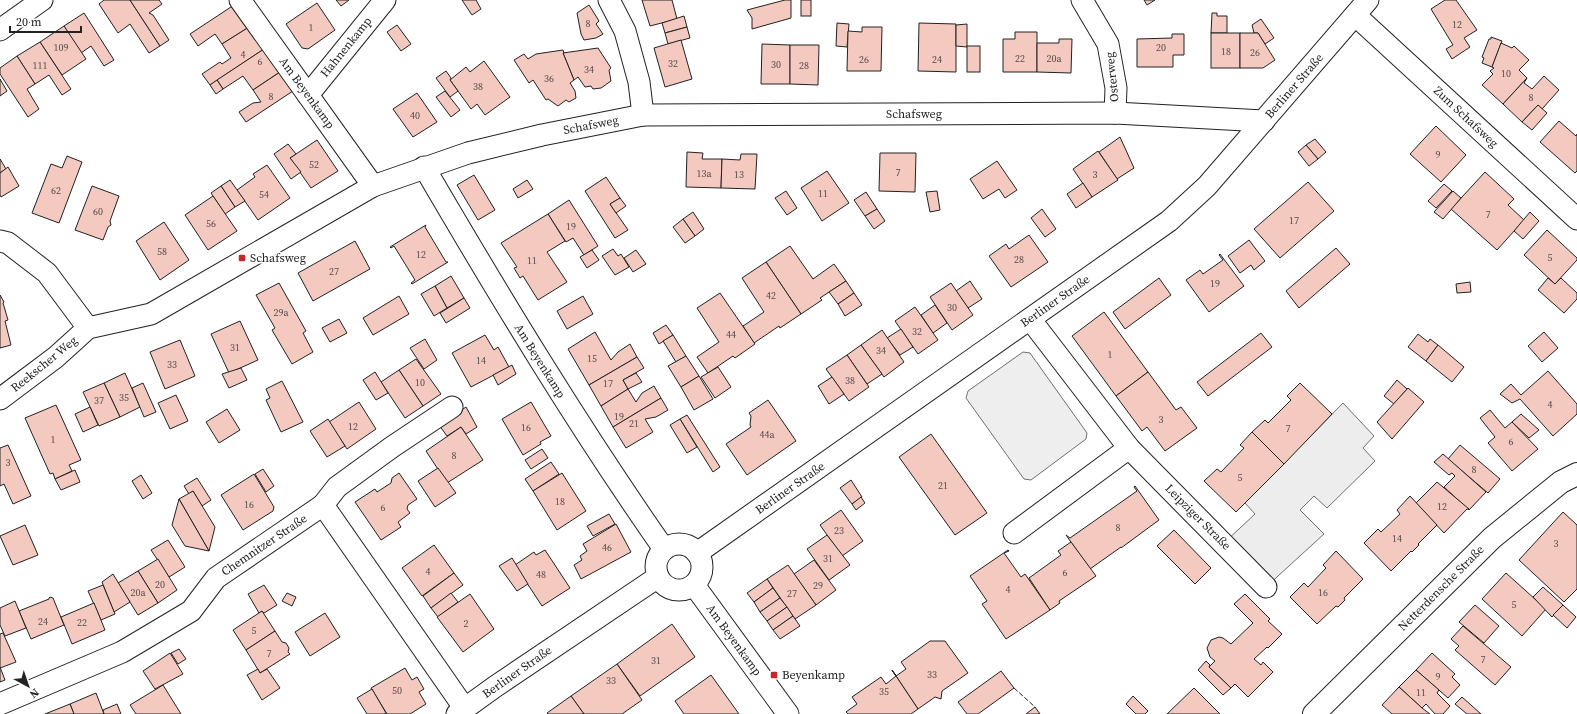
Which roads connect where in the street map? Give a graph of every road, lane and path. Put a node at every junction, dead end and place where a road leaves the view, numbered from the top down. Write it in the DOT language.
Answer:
graph roads {
  1 [pos="42,0"];
  2 [pos="240,0"];
  3 [pos="385,0"];
  4 [pos="609,0"];
  5 [pos="1082,0"];
  6 [pos="1362,7"];
  7 [pos="0,30"];
  8 [pos="308,95"];
  9 [pos="1115,113"];
  10 [pos="643,115"];
  11 [pos="1264,121"];
  12 [pos="424,167"];
  13 [pos="373,186"];
  14 [pos="1577,220"];
  15 [pos="0,242"];
  16 [pos="1030,319"];
  17 [pos="88,328"];
  18 [pos="0,399"];
  19 [pos="452,407"];
  20 [pos="1128,448"];
  21 [pos="1577,474"];
  22 [pos="323,505"];
  23 [pos="1014,533"];
  24 [pos="664,549"];
  25 [pos="697,553"];
  26 [pos="658,577"];
  27 [pos="694,585"];
  28 [pos="1266,587"];
  29 [pos="0,704"];
  30 [pos="461,711"];
  31 [pos="788,714"];
  32 [pos="1314,714"];
  1 -- 7 [label="street"];
  2 -- 8 [label="street, Am Beyenkamp"];
  3 -- 8 [label="street, Hahnenkamp"];
  4 -- 10 [label="street"];
  5 -- 9 [label="street, Osterweg"];
  6 -- 11 [label="street, Berliner Straße"];
  6 -- 14 [label="street, Zum Schafsweg"];
  8 -- 13 [label="street, Am Beyenkamp"];
  9 -- 10 [label="street, Schafsweg"];
  9 -- 11 [label="street, Schafsweg"];
  10 -- 12 [label="street, Schafsweg"];
  11 -- 16 [label="street, Berliner Straße"];
  12 -- 13 [label="street, Schafsweg"];
  12 -- 24 [label="street, Am Beyenkamp"];
  13 -- 17 [label="street, Schafsweg"];
  15 -- 17 [label="street"];
  16 -- 20 [label="street, Leipziger Straße"];
  16 -- 25 [label="street, Berliner Straße"];
  17 -- 18 [label="street, Reekscher Weg"];
  19 -- 22 [label="street, Chemnitzer Straße"];
  20 -- 23 [label="street"];
  20 -- 28 [label="street, Leipziger Straße"];
  21 -- 32 [label="street, Netterdensche Straße"];
  22 -- 29 [label="street, Chemnitzer Straße"];
  22 -- 30 [label="street"];
  24 -- 25 [label="street"];
  24 -- 26 [label="street"];
  25 -- 27 [label="street"];
  26 -- 27 [label="street"];
  26 -- 30 [label="street, Berliner Straße"];
  27 -- 31 [label="street, Am Beyenkamp"];
}
